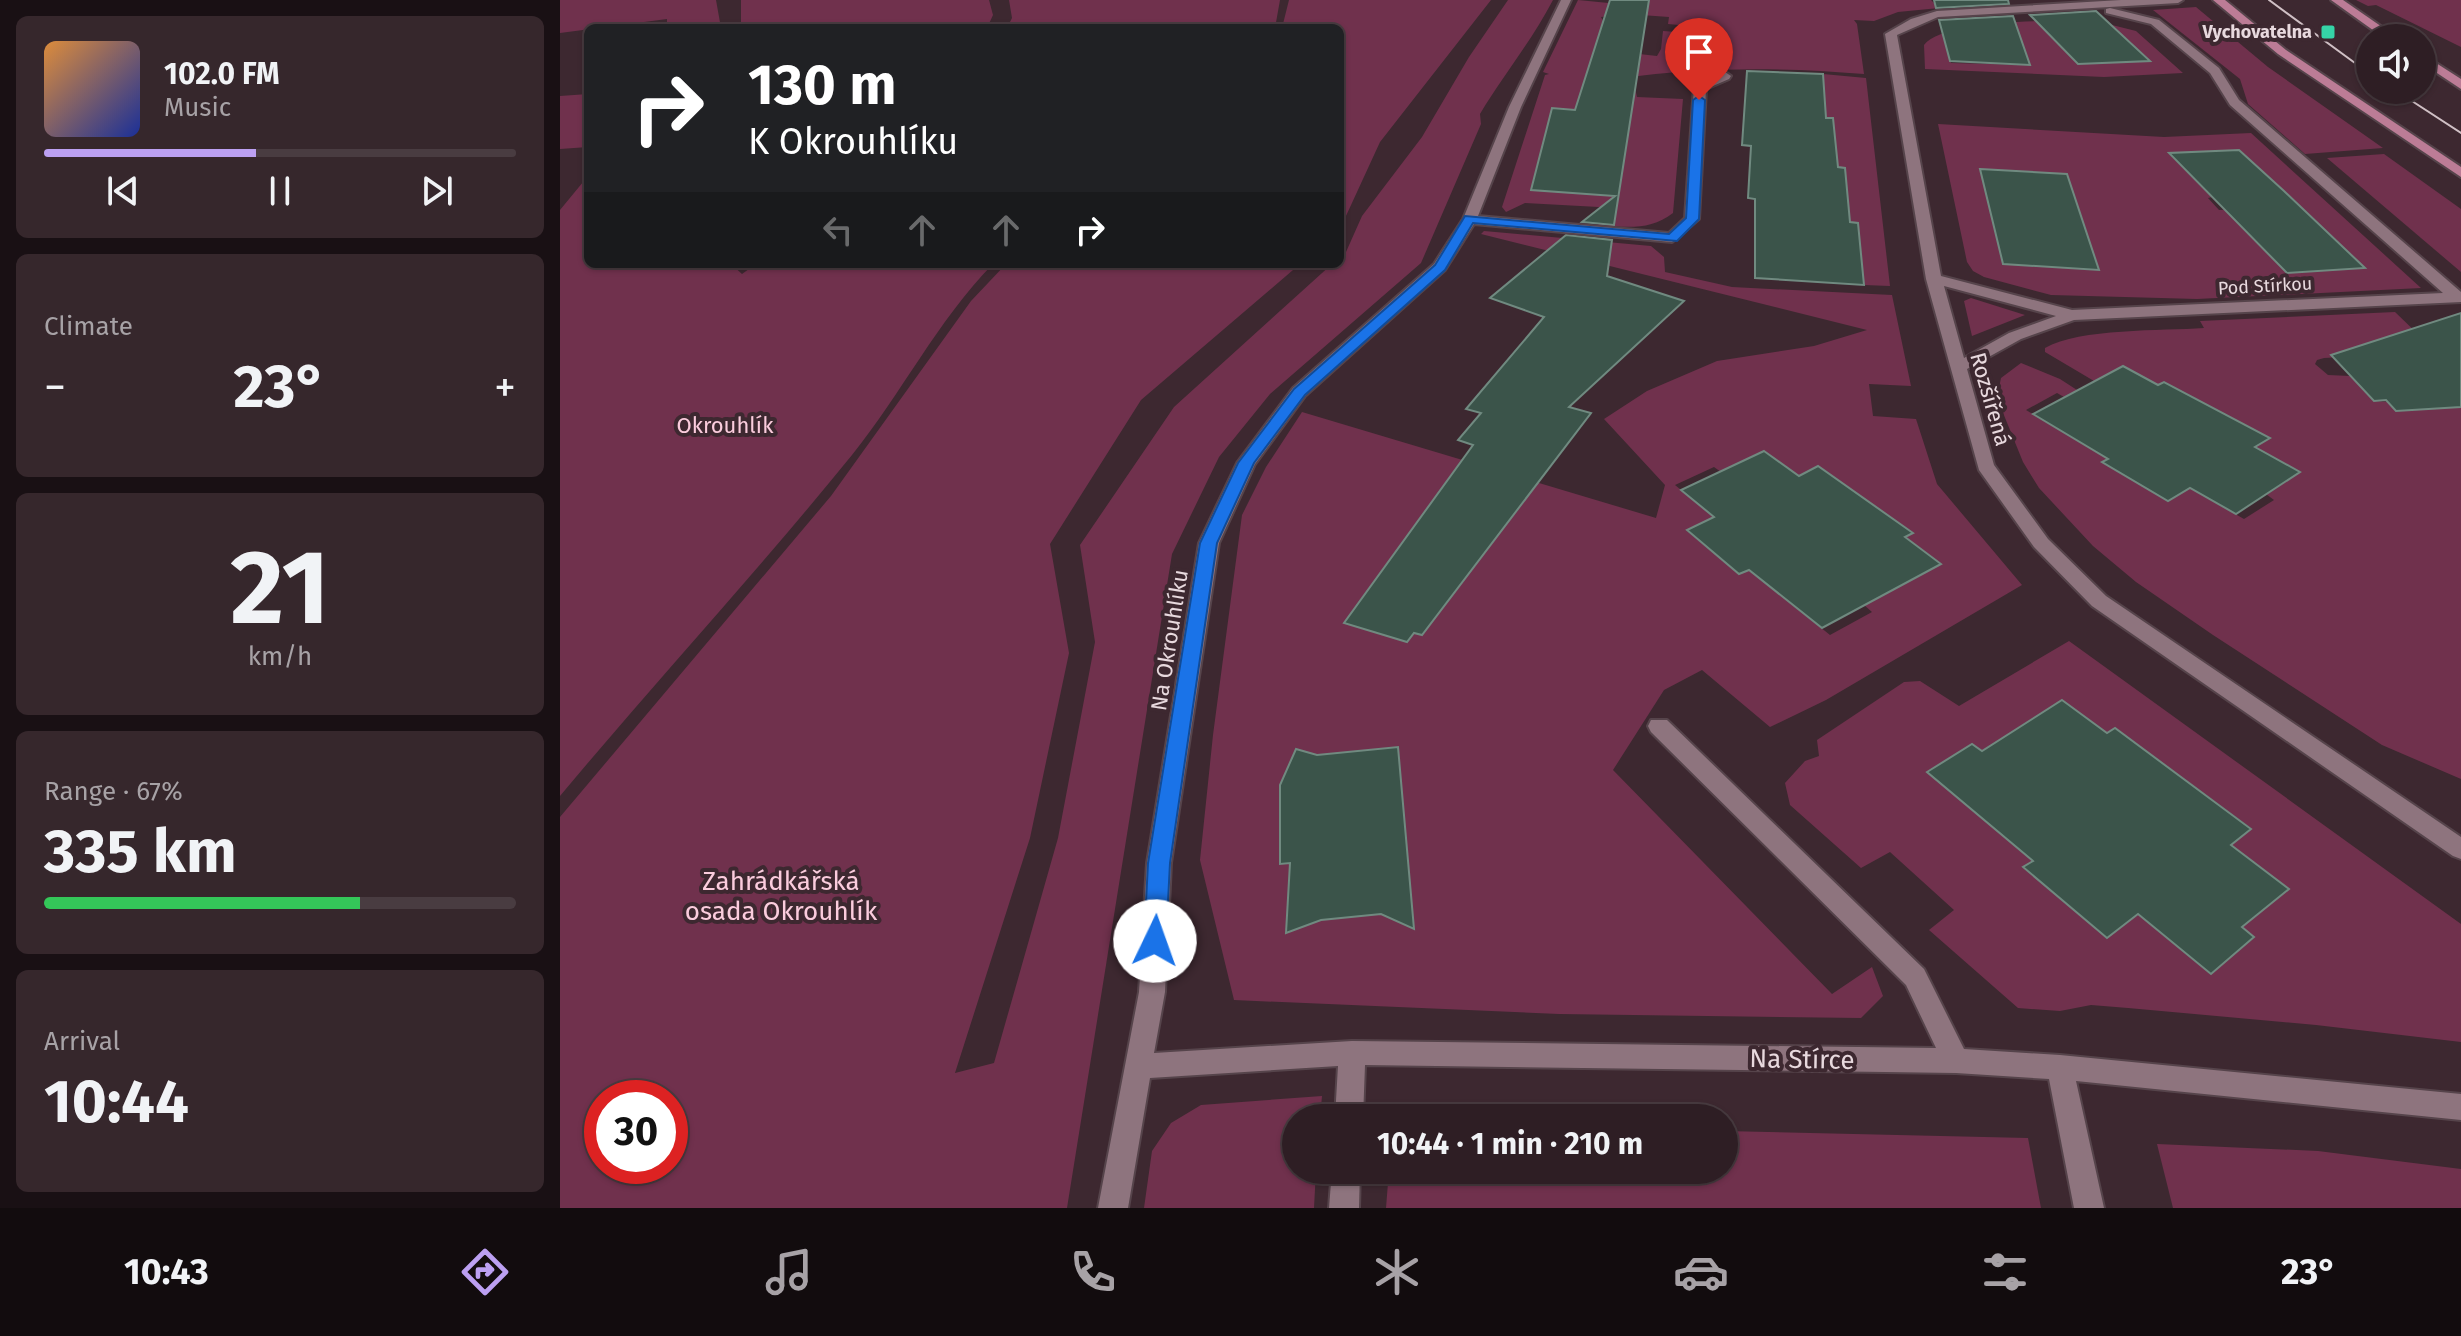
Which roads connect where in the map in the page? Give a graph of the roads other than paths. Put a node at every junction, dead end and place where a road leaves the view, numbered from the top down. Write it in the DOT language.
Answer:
graph roads {
  1 [pos="1566,0"];
  2 [pos="2178,0"];
  3 [pos="2218,0"];
  4 [pos="2336,0"];
  5 [pos="2089,6"];
  6 [pos="2371,24"];
  7 [pos="2436,68"];
  8 [pos="1725,76"];
  9 [pos="2461,85"];
  10 [pos="2461,173"];
  11 [pos="1470,219"];
  12 [pos="1934,279"];
  13 [pos="2459,297"];
  14 [pos="2072,315"];
  15 [pos="1957,368"];
  16 [pos="1659,726"];
  17 [pos="2461,849"];
  18 [pos="1352,1053"];
  19 [pos="1956,1061"];
  20 [pos="1141,1066"];
  21 [pos="2060,1067"];
  22 [pos="1350,1104"];
  23 [pos="2461,1107"];
  24 [pos="1345,1184"];
  25 [pos="1113,1208"];
  26 [pos="1344,1208"];
  27 [pos="2089,1208"];
  1 -- 11 [label="street, Na Okrouhlíku"];
  2 -- 5 [label="street, Rozšířená"];
  3 -- 10 [label="main road"];
  4 -- 6 [label="main road"];
  5 -- 12 [label="street, Rozšířená"];
  5 -- 13 [label="street, Rozšířená"];
  7 -- 9 [label="main road"];
  8 -- 11 [label="street"];
  11 -- 20 [label="street, Na Okrouhlíku"];
  12 -- 14 [label="street, Pod Stírkou"];
  12 -- 15 [label="street, Rozšířená"];
  13 -- 14 [label="street, Pod Stírkou"];
  14 -- 15 [label="street, Pod Stírkou"];
  15 -- 17 [label="street, Rozšířená"];
  16 -- 19 [label="street"];
  18 -- 19 [label="street, Na Stírce"];
  18 -- 20 [label="street, Na Stírce"];
  18 -- 22 [label="street"];
  19 -- 21 [label="street, Na Stírce"];
  20 -- 25 [label="street, Na Okrouhlíku"];
  21 -- 23 [label="street, Na Stírce"];
  21 -- 27 [label="street"];
  24 -- 26 [label="street"];
}
